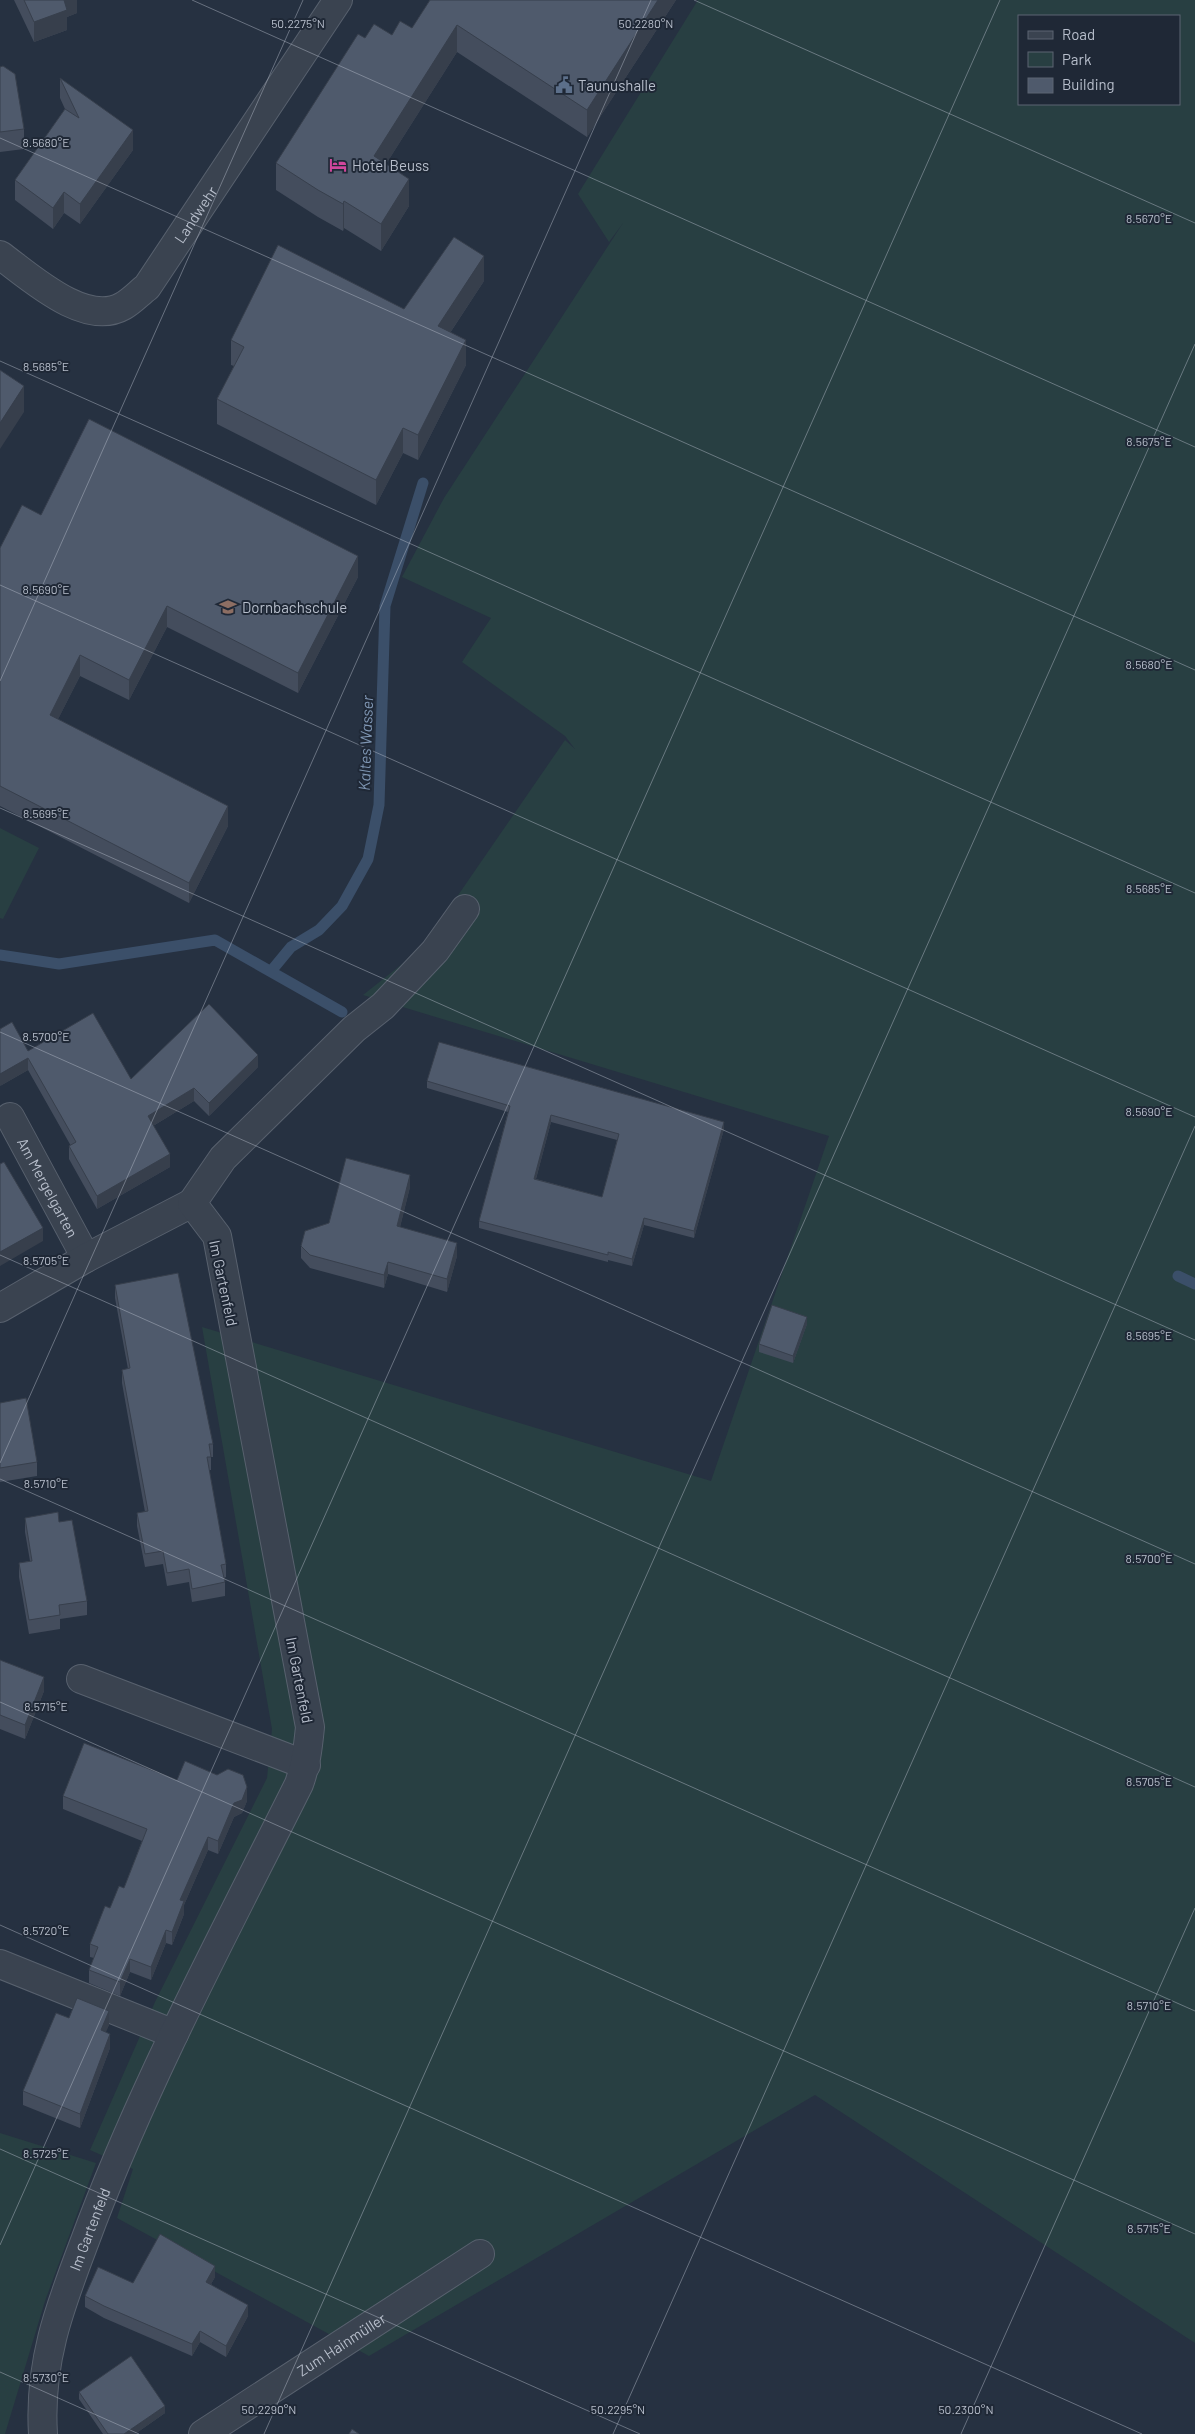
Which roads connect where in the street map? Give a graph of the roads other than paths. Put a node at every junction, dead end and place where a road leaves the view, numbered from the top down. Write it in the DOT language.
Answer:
graph roads {
  1 [pos="338,0"];
  2 [pos="0,255"];
  3 [pos="465,909"];
  4 [pos="10,1117"];
  5 [pos="192,1202"];
  6 [pos="86,1258"];
  7 [pos="0,1308"];
  8 [pos="81,1679"];
  9 [pos="306,1765"];
  10 [pos="0,1964"];
  11 [pos="174,2034"];
  12 [pos="480,2254"];
  13 [pos="43,2434"];
  14 [pos="203,2434"];
  1 -- 2 [label="street, Landwehr"];
  3 -- 5 [label="street"];
  4 -- 6 [label="street, Am Mergelgarten"];
  5 -- 6 [label="street"];
  5 -- 9 [label="street, Im Gartenfeld"];
  6 -- 7 [label="street"];
  8 -- 9 [label="street"];
  9 -- 11 [label="street, Im Gartenfeld"];
  10 -- 11 [label="street"];
  11 -- 13 [label="street, Im Gartenfeld"];
  12 -- 14 [label="street, Zum Hainmüller"];
}
